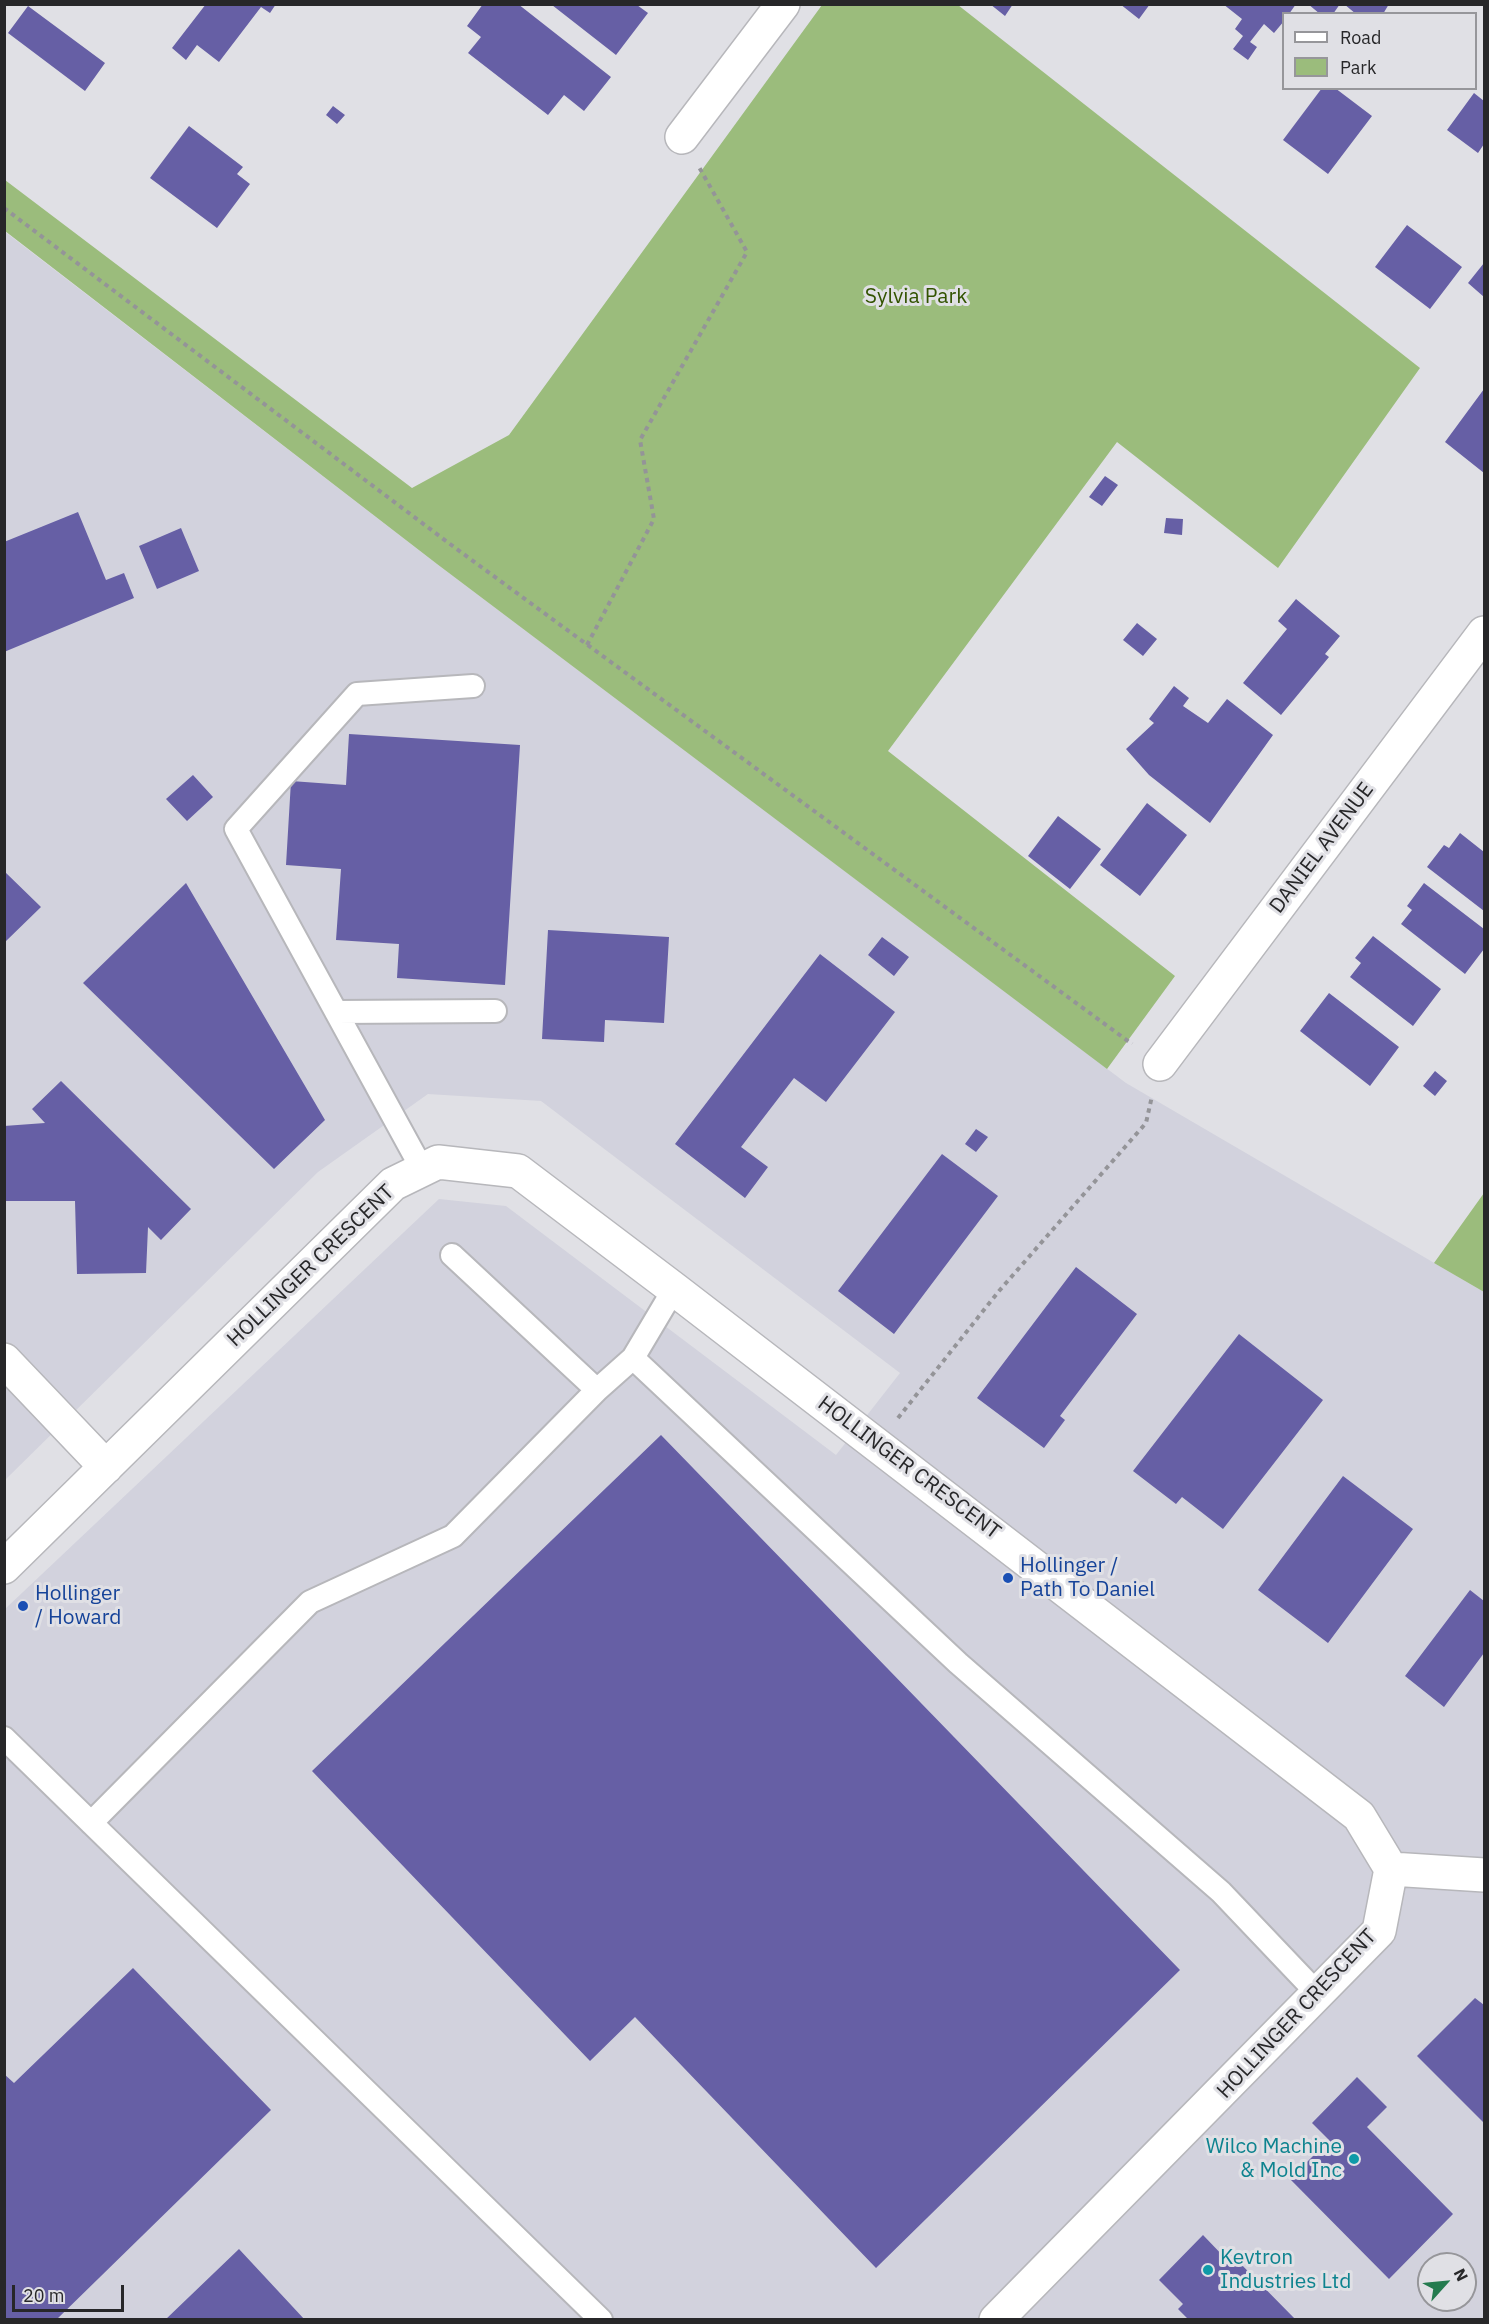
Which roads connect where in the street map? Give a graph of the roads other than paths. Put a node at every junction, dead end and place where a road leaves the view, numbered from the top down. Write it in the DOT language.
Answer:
graph roads {
  1 [pos="783,4"];
  2 [pos="682,137"];
  3 [pos="1485,633"];
  4 [pos="473,686"];
  5 [pos="495,1011"];
  6 [pos="336,1012"];
  7 [pos="1160,1064"];
  8 [pos="422,1169"];
  9 [pos="452,1255"];
  10 [pos="674,1289"];
  11 [pos="633,1358"];
  12 [pos="4,1360"];
  13 [pos="597,1390"];
  14 [pos="106,1467"];
  15 [pos="4,1567"];
  16 [pos="4,1738"];
  17 [pos="91,1823"];
  18 [pos="1391,1869"];
  19 [pos="1485,1875"];
  20 [pos="1318,1994"];
  21 [pos="601,2319"];
  22 [pos="996,2319"];
  1 -- 2 [label="street"];
  3 -- 7 [label="street, DANIEL AVENUE"];
  4 -- 6 [label="lane"];
  5 -- 6 [label="lane"];
  6 -- 8 [label="lane"];
  8 -- 10 [label="street, HOLLINGER CRESCENT"];
  8 -- 14 [label="street, HOLLINGER CRESCENT"];
  9 -- 13 [label="lane"];
  10 -- 11 [label="lane"];
  10 -- 18 [label="street, HOLLINGER CRESCENT"];
  11 -- 13 [label="lane"];
  11 -- 20 [label="lane"];
  12 -- 14 [label="street"];
  13 -- 17 [label="lane"];
  14 -- 15 [label="street, HOLLINGER CRESCENT"];
  16 -- 17 [label="lane"];
  17 -- 21 [label="lane"];
  18 -- 19 [label="street"];
  18 -- 20 [label="street, HOLLINGER CRESCENT"];
  20 -- 22 [label="street, HOLLINGER CRESCENT"];
}
